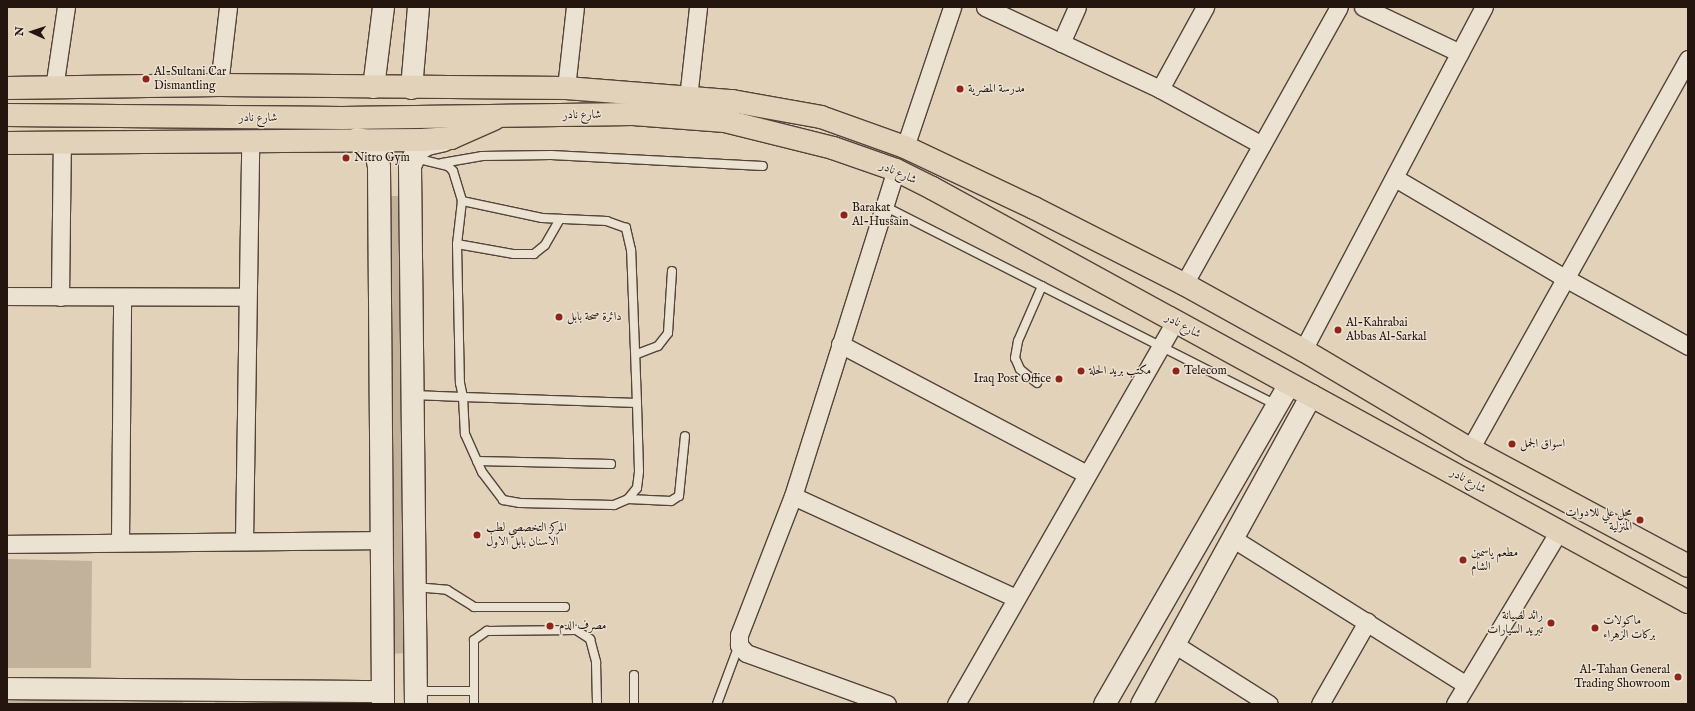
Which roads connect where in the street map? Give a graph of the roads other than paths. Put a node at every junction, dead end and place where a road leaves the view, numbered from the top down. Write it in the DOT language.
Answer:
graph roads {
  1 [pos="66,7"];
  2 [pos="228,7"];
  3 [pos="383,7"];
  4 [pos="418,7"];
  5 [pos="575,7"];
  6 [pos="698,7"];
  7 [pos="952,7"];
  8 [pos="985,7"];
  9 [pos="1077,7"];
  10 [pos="1205,7"];
  11 [pos="1339,7"];
  12 [pos="1363,7"];
  13 [pos="1484,7"];
  14 [pos="1061,43"];
  15 [pos="1460,53"];
  16 [pos="1688,59"];
  17 [pos="219,85"];
  18 [pos="374,87"];
  19 [pos="7,88"];
  20 [pos="54,88"];
  21 [pos="410,88"];
  22 [pos="566,88"];
  23 [pos="1160,89"];
  24 [pos="688,98"];
  25 [pos="7,115"];
  26 [pos="518,116"];
  27 [pos="451,138"];
  28 [pos="250,139"];
  29 [pos="358,139"];
  30 [pos="62,142"];
  31 [pos="7,144"];
  32 [pos="1262,145"];
  33 [pos="905,147"];
  34 [pos="412,157"];
  35 [pos="442,163"];
  36 [pos="763,166"];
  37 [pos="896,170"];
  38 [pos="1395,178"];
  39 [pos="379,192"];
  40 [pos="410,192"];
  41 [pos="462,201"];
  42 [pos="884,206"];
  43 [pos="1034,208"];
  44 [pos="560,219"];
  45 [pos="1018,234"];
  46 [pos="1081,234"];
  47 [pos="458,244"];
  48 [pos="1067,262"];
  49 [pos="672,271"];
  50 [pos="1565,278"];
  51 [pos="1184,284"];
  52 [pos="1042,286"];
  53 [pos="7,296"];
  54 [pos="60,296"];
  55 [pos="122,296"];
  56 [pos="247,297"];
  57 [pos="1175,321"];
  58 [pos="840,344"];
  59 [pos="1160,346"];
  60 [pos="1688,346"];
  61 [pos="1303,350"];
  62 [pos="637,354"];
  63 [pos="1037,383"];
  64 [pos="1289,383"];
  65 [pos="412,395"];
  66 [pos="1311,395"];
  67 [pos="464,397"];
  68 [pos="637,403"];
  69 [pos="1275,407"];
  70 [pos="1294,426"];
  71 [pos="685,436"];
  72 [pos="1470,449"];
  73 [pos="477,461"];
  74 [pos="611,464"];
  75 [pos="1087,474"];
  76 [pos="793,496"];
  77 [pos="628,499"];
  78 [pos="1559,531"];
  79 [pos="1232,538"];
  80 [pos="381,540"];
  81 [pos="120,541"];
  82 [pos="244,541"];
  83 [pos="7,544"];
  84 [pos="1688,566"];
  85 [pos="414,587"];
  86 [pos="1016,598"];
  87 [pos="1688,602"];
  88 [pos="565,607"];
  89 [pos="1367,622"];
  90 [pos="1174,644"];
  91 [pos="739,645"];
  92 [pos="634,675"];
  93 [pos="1466,684"];
  94 [pos="7,688"];
  95 [pos="474,691"];
  96 [pos="197,696"];
  97 [pos="383,698"];
  98 [pos="416,698"];
  99 [pos="474,704"];
  100 [pos="597,704"];
  101 [pos="634,704"];
  102 [pos="717,704"];
  103 [pos="887,704"];
  104 [pos="956,704"];
  105 [pos="1104,704"];
  106 [pos="1141,704"];
  107 [pos="1269,704"];
  108 [pos="1320,704"];
  109 [pos="1455,704"];
  1 -- 20 [label="street"];
  2 -- 17 [label="street"];
  3 -- 18 [label="street"];
  4 -- 21 [label="street"];
  5 -- 22 [label="street"];
  6 -- 24 [label="street"];
  7 -- 33 [label="street"];
  8 -- 14 [label="street"];
  9 -- 14 [label="street"];
  10 -- 23 [label="street"];
  11 -- 32 [label="street"];
  12 -- 15 [label="street"];
  13 -- 15 [label="street"];
  14 -- 23 [label="street"];
  15 -- 38 [label="street"];
  16 -- 50 [label="street"];
  17 -- 18 [label="main road, شارع نادر"];
  17 -- 20 [label="main road, شارع نادر"];
  18 -- 21 [label="main road, شارع نادر"];
  19 -- 20 [label="main road, شارع نادر"];
  21 -- 22 [label="main road, شارع نادر"];
  22 -- 24 [label="main road, شارع نادر"];
  23 -- 32 [label="street"];
  24 -- 33 [label="main road, شارع نادر"];
  25 -- 26 [label="main road, شارع نادر"];
  26 -- 27 [label="main road"];
  26 -- 37 [label="main road, شارع نادر"];
  27 -- 29 [label="main road"];
  27 -- 34 [label="main road"];
  28 -- 29 [label="main road"];
  28 -- 30 [label="main road"];
  28 -- 56 [label="street"];
  29 -- 39 [label="main road"];
  30 -- 31 [label="main road"];
  30 -- 54 [label="street"];
  32 -- 51 [label="street"];
  33 -- 43 [label="main road, شارع نادر"];
  34 -- 35 [label="lane"];
  34 -- 40 [label="main road"];
  35 -- 36 [label="lane"];
  35 -- 41 [label="lane"];
  37 -- 42 [label="street"];
  37 -- 45 [label="main road, شارع نادر"];
  38 -- 50 [label="street"];
  38 -- 61 [label="street"];
  39 -- 40 [label="main road"];
  39 -- 80 [label="main road"];
  40 -- 65 [label="main road"];
  41 -- 44 [label="lane"];
  41 -- 47 [label="lane"];
  42 -- 52 [label="lane"];
  42 -- 58 [label="street"];
  43 -- 45 [label="main road"];
  43 -- 46 [label="main road, شارع نادر"];
  44 -- 47 [label="lane"];
  44 -- 62 [label="lane"];
  45 -- 48 [label="main road, شارع نادر"];
  46 -- 48 [label="main road"];
  46 -- 51 [label="main road, شارع نادر"];
  47 -- 67 [label="lane"];
  48 -- 57 [label="main road, شارع نادر"];
  49 -- 62 [label="lane"];
  50 -- 60 [label="street"];
  50 -- 72 [label="street"];
  51 -- 61 [label="main road, شارع نادر"];
  52 -- 59 [label="lane"];
  52 -- 63 [label="lane"];
  53 -- 54 [label="street"];
  54 -- 55 [label="street"];
  55 -- 56 [label="street"];
  55 -- 81 [label="street"];
  56 -- 82 [label="street"];
  57 -- 59 [label="street"];
  57 -- 64 [label="main road, شارع نادر"];
  58 -- 75 [label="street"];
  58 -- 76 [label="street"];
  59 -- 69 [label="lane"];
  59 -- 75 [label="street"];
  61 -- 72 [label="main road, شارع نادر"];
  62 -- 68 [label="lane"];
  64 -- 66 [label="main road, شارع نادر"];
  64 -- 69 [label="street"];
  65 -- 67 [label="lane"];
  65 -- 85 [label="main road"];
  66 -- 70 [label="street"];
  66 -- 78 [label="main road, شارع نادر"];
  67 -- 68 [label="lane"];
  67 -- 73 [label="lane"];
  68 -- 77 [label="lane"];
  69 -- 70 [label="street"];
  69 -- 105 [label="street"];
  70 -- 79 [label="street"];
  71 -- 77 [label="lane"];
  72 -- 84 [label="main road, شارع نادر"];
  73 -- 74 [label="lane"];
  73 -- 77 [label="lane"];
  75 -- 86 [label="street"];
  76 -- 86 [label="street"];
  76 -- 91 [label="street"];
  78 -- 87 [label="main road, شارع نادر"];
  78 -- 93 [label="street"];
  79 -- 89 [label="street"];
  79 -- 90 [label="street"];
  80 -- 82 [label="street"];
  80 -- 97 [label="main road"];
  81 -- 82 [label="street"];
  81 -- 83 [label="street"];
  85 -- 88 [label="lane"];
  85 -- 98 [label="main road"];
  86 -- 104 [label="street"];
  89 -- 93 [label="street"];
  89 -- 108 [label="street"];
  90 -- 106 [label="street"];
  90 -- 107 [label="street"];
  91 -- 102 [label="lane"];
  91 -- 103 [label="street"];
  92 -- 101 [label="lane"];
  93 -- 109 [label="street"];
  94 -- 96 [label="street"];
  95 -- 98 [label="lane"];
  95 -- 99 [label="lane"];
  95 -- 100 [label="lane"];
  96 -- 97 [label="street"];
}
